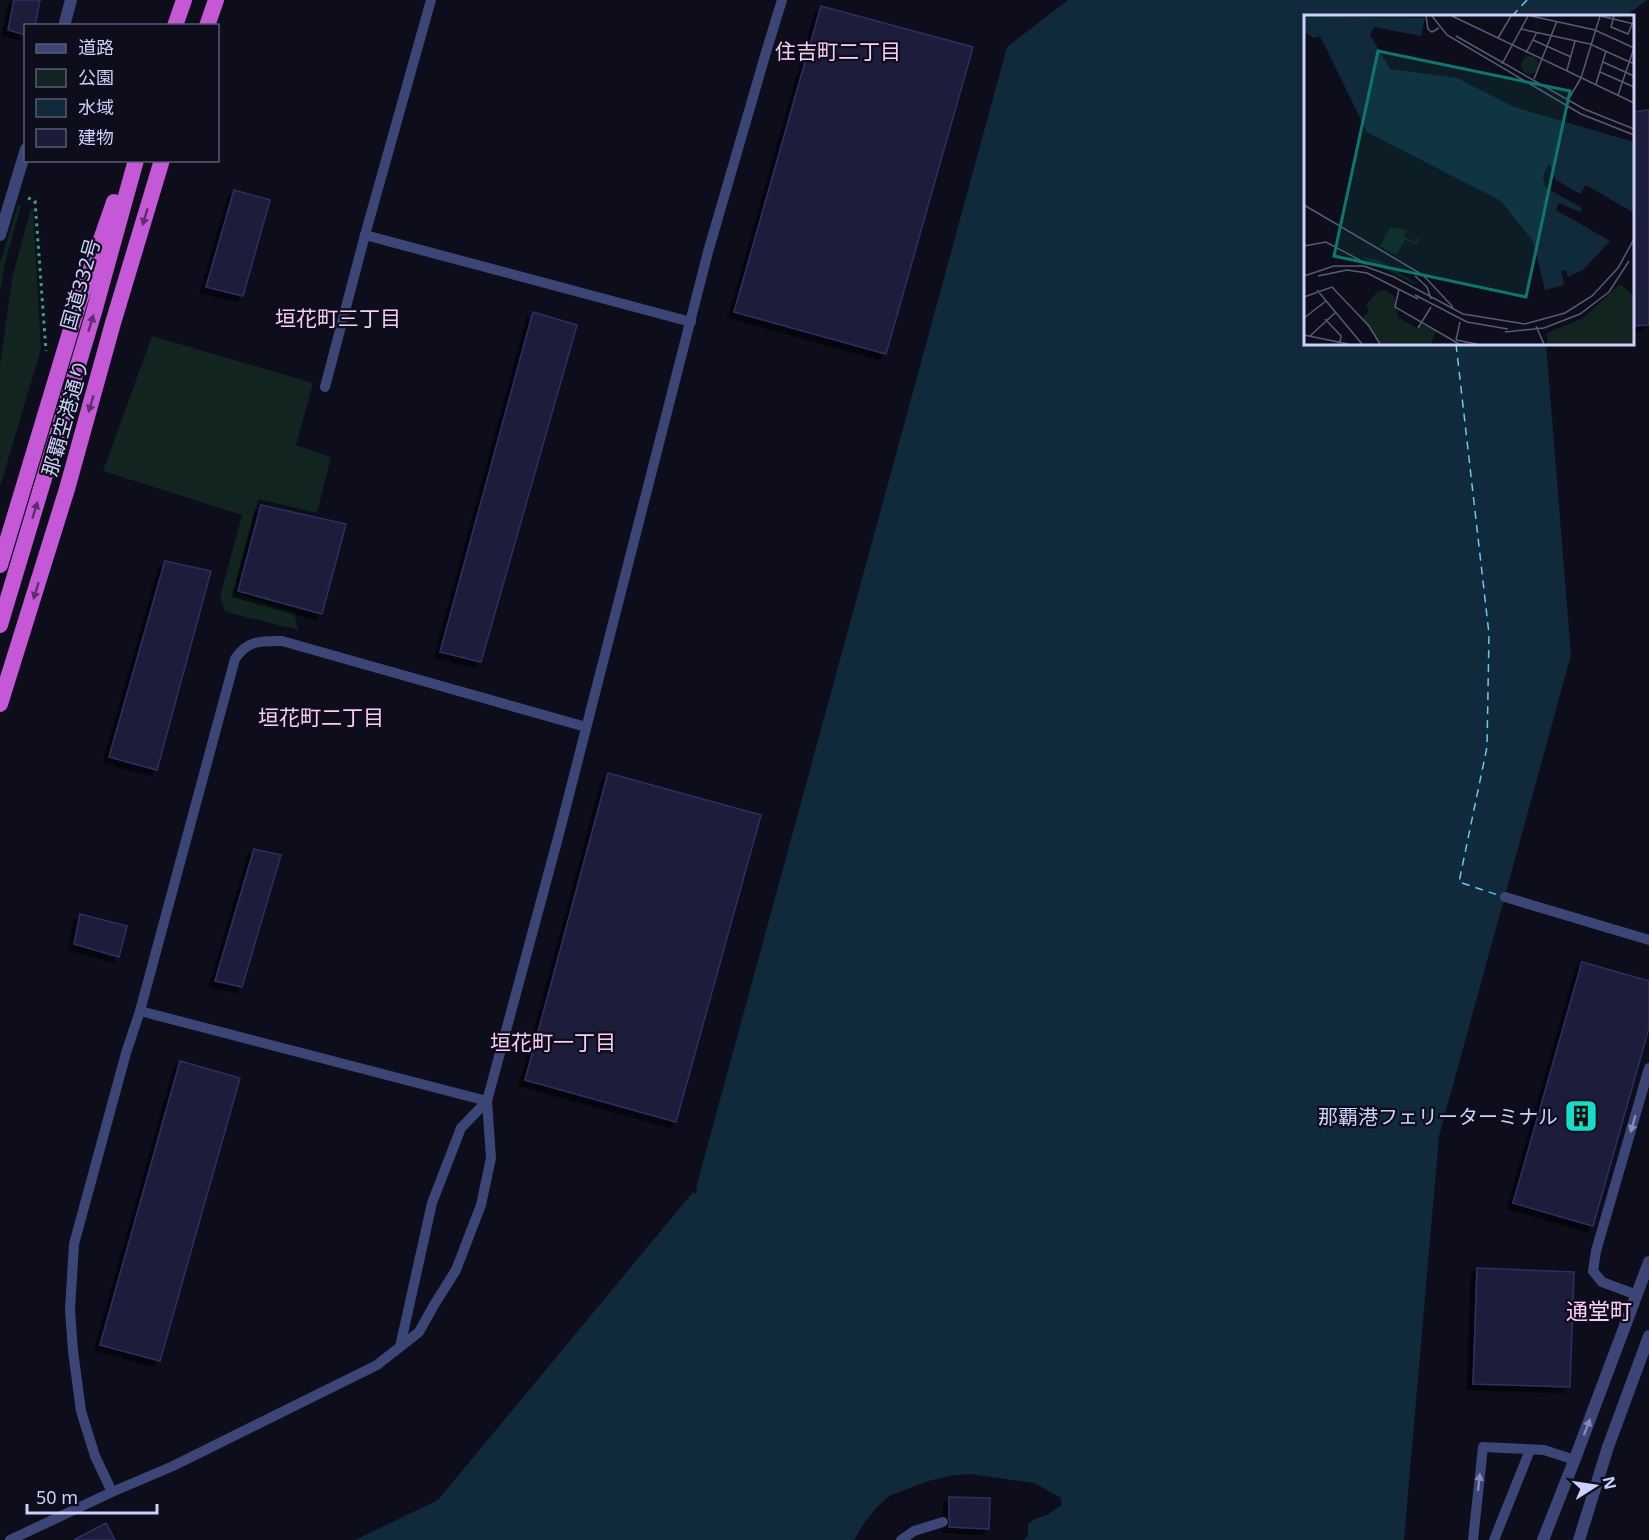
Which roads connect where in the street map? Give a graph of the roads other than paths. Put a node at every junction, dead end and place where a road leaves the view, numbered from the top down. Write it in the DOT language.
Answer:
graph roads {
  1 [pos="71,0"];
  2 [pos="184,0"];
  3 [pos="216,0"];
  4 [pos="431,0"];
  5 [pos="782,0"];
  6 [pos="64,24"];
  7 [pos="177,24"];
  8 [pos="208,24"];
  9 [pos="24,156"];
  10 [pos="128,162"];
  11 [pos="135,162"];
  12 [pos="161,162"];
  13 [pos="0,235"];
  14 [pos="365,235"];
  15 [pos="692,322"];
  16 [pos="325,387"];
  17 [pos="0,564"];
  18 [pos="0,625"];
  19 [pos="4,692"];
  20 [pos="0,704"];
  21 [pos="586,727"];
  22 [pos="1505,897"];
  23 [pos="1649,940"];
  24 [pos="140,1011"];
  25 [pos="1649,1068"];
  26 [pos="487,1101"];
  27 [pos="1649,1262"];
  28 [pos="1637,1295"];
  29 [pos="1649,1336"];
  30 [pos="400,1347"];
  31 [pos="1530,1450"];
  32 [pos="1575,1460"];
  33 [pos="112,1492"];
  34 [pos="943,1522"];
  35 [pos="10,1540"];
  36 [pos="901,1540"];
  37 [pos="1473,1540"];
  38 [pos="1494,1540"];
  39 [pos="1543,1540"];
  40 [pos="1579,1540"];
  1 -- 6 [label="street"];
  2 -- 7 [label="highway"];
  3 -- 8 [label="highway"];
  4 -- 14 [label="lane"];
  5 -- 15 [label="lane"];
  9 -- 13 [label="street"];
  10 -- 17 [label="highway, 国道332号"];
  18 -- 11 [label="highway, 国道332号, one-way"];
  12 -- 19 [label="highway, 那覇空港通り, one-way"];
  14 -- 15 [label="lane"];
  14 -- 16 [label="lane"];
  15 -- 21 [label="lane"];
  19 -- 20 [label="highway"];
  21 -- 24 [label="lane"];
  21 -- 26 [label="lane"];
  22 -- 23 [label="lane"];
  24 -- 26 [label="lane"];
  24 -- 33 [label="lane"];
  25 -- 28 [label="lane, one-way"];
  26 -- 30 [label="lane"];
  26 -- 30 [label="lane"];
  27 -- 28 [label="street"];
  32 -- 28 [label="street, one-way"];
  29 -- 40 [label="street"];
  30 -- 33 [label="lane"];
  31 -- 32 [label="lane"];
  37 -- 31 [label="lane, one-way"];
  31 -- 38 [label="lane"];
  32 -- 39 [label="street"];
  33 -- 35 [label="lane"];
  34 -- 36 [label="lane"];
}
